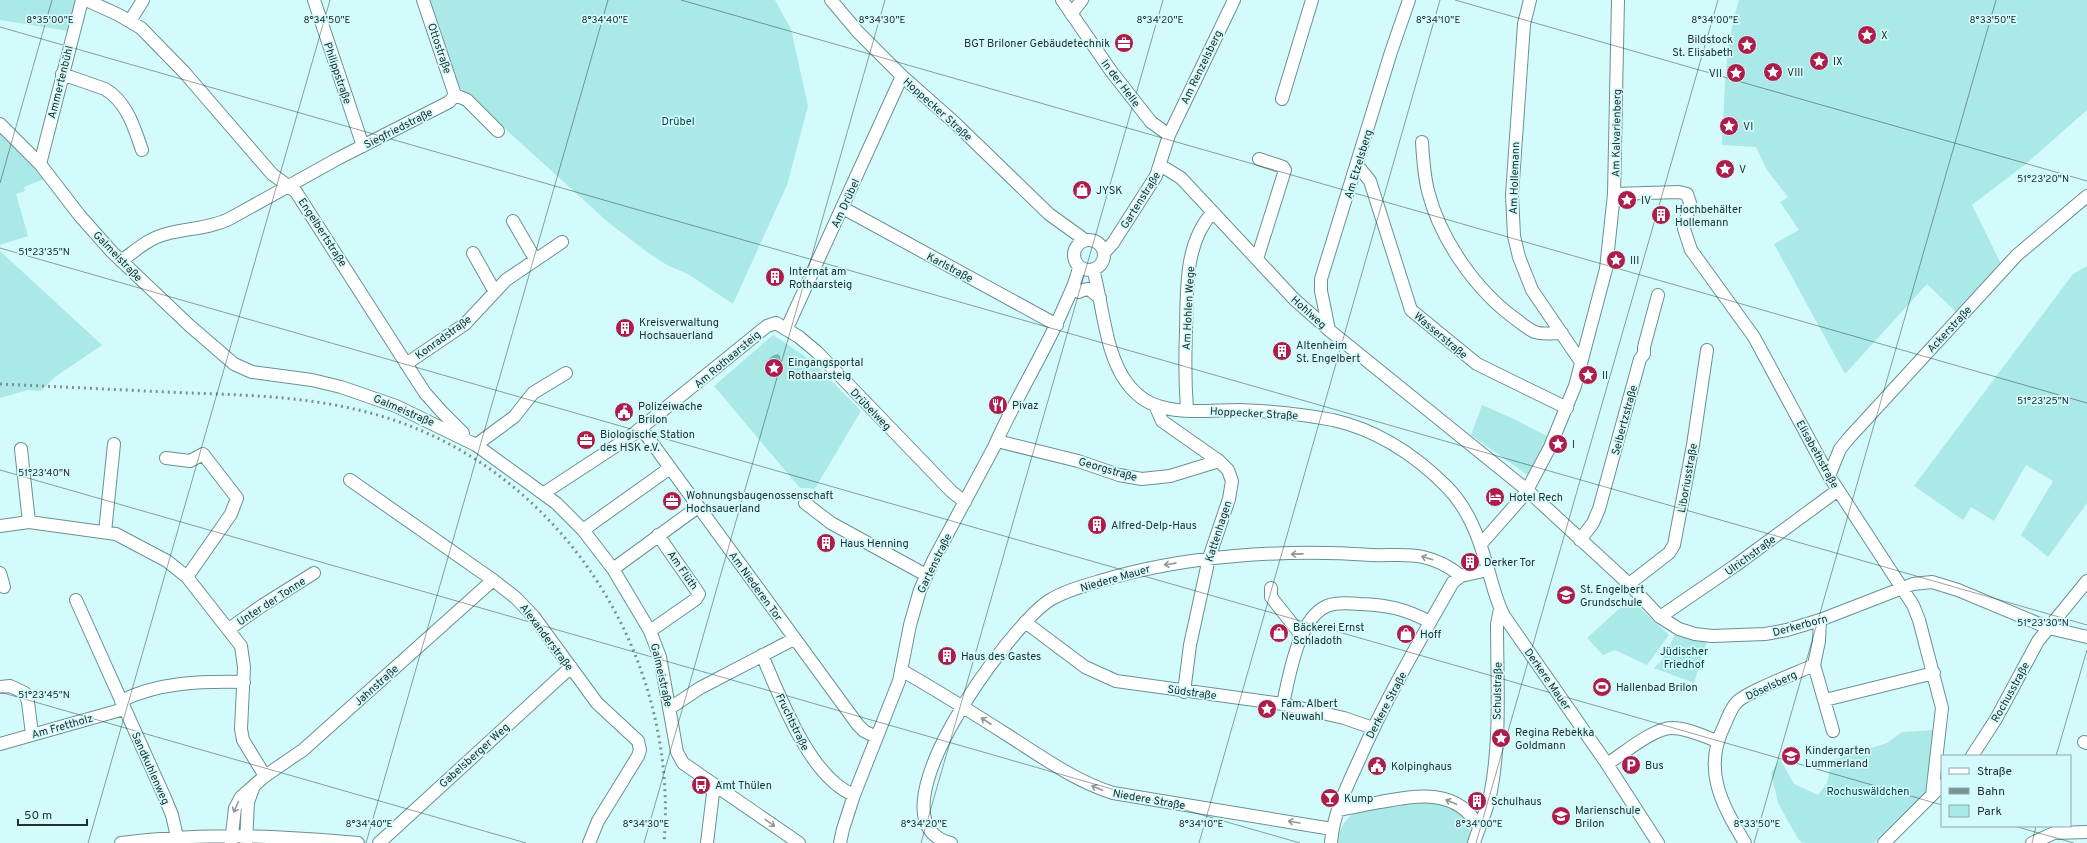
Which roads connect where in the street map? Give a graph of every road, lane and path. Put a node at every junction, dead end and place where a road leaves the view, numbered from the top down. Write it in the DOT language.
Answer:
graph roads {
  1 [pos="82,0"];
  2 [pos="86,0"];
  3 [pos="143,0"];
  4 [pos="314,0"];
  5 [pos="424,0"];
  6 [pos="831,0"];
  7 [pos="1062,0"];
  8 [pos="1082,0"];
  9 [pos="1234,0"];
  10 [pos="1311,0"];
  11 [pos="1409,0"];
  12 [pos="1530,0"];
  13 [pos="1618,0"];
  14 [pos="1071,14"];
  15 [pos="130,21"];
  16 [pos="62,74"];
  17 [pos="902,76"];
  18 [pos="455,95"];
  19 [pos="1282,99"];
  20 [pos="0,124"];
  21 [pos="498,131"];
  22 [pos="1169,135"];
  23 [pos="1422,142"];
  24 [pos="363,146"];
  25 [pos="142,150"];
  26 [pos="1259,159"];
  27 [pos="40,164"];
  28 [pos="1160,165"];
  29 [pos="1358,166"];
  30 [pos="290,187"];
  31 [pos="1614,194"];
  32 [pos="2087,196"];
  33 [pos="843,208"];
  34 [pos="1214,212"];
  35 [pos="1049,214"];
  36 [pos="514,221"];
  37 [pos="1086,240"];
  38 [pos="562,242"];
  39 [pos="1101,248"];
  40 [pos="1074,251"];
  41 [pos="473,253"];
  42 [pos="1257,259"];
  43 [pos="535,260"];
  44 [pos="121,261"];
  45 [pos="1087,269"];
  46 [pos="494,292"];
  47 [pos="1079,292"];
  48 [pos="1658,295"];
  49 [pos="1100,298"];
  50 [pos="773,323"];
  51 [pos="1058,323"];
  52 [pos="787,328"];
  53 [pos="1329,330"];
  54 [pos="1562,332"];
  55 [pos="1707,350"];
  56 [pos="1581,362"];
  57 [pos="406,364"];
  58 [pos="566,373"];
  59 [pos="1155,405"];
  60 [pos="1567,408"];
  61 [pos="1186,410"];
  62 [pos="641,428"];
  63 [pos="997,441"];
  64 [pos="114,444"];
  65 [pos="476,445"];
  66 [pos="21,449"];
  67 [pos="166,458"];
  68 [pos="1219,461"];
  69 [pos="670,468"];
  70 [pos="1829,476"];
  71 [pos="350,480"];
  72 [pos="1527,490"];
  73 [pos="1838,490"];
  74 [pos="544,493"];
  75 [pos="965,502"];
  76 [pos="805,503"];
  77 [pos="698,507"];
  78 [pos="1472,521"];
  79 [pos="29,522"];
  80 [pos="0,526"];
  81 [pos="583,530"];
  82 [pos="105,532"];
  83 [pos="658,535"];
  84 [pos="1580,540"];
  85 [pos="1481,544"];
  86 [pos="1209,558"];
  87 [pos="613,569"];
  88 [pos="1488,570"];
  89 [pos="0,573"];
  90 [pos="314,573"];
  91 [pos="926,575"];
  92 [pos="1461,576"];
  93 [pos="187,577"];
  94 [pos="493,580"];
  95 [pos="2087,581"];
  96 [pos="1629,584"];
  97 [pos="4,587"];
  98 [pos="1271,588"];
  99 [pos="1903,589"];
  100 [pos="76,600"];
  101 [pos="1500,609"];
  102 [pos="1660,617"];
  103 [pos="1820,620"];
  104 [pos="1025,622"];
  105 [pos="1430,622"];
  106 [pos="2049,628"];
  107 [pos="229,629"];
  108 [pos="650,631"];
  109 [pos="1302,636"];
  110 [pos="2087,637"];
  111 [pos="794,639"];
  112 [pos="762,655"];
  113 [pos="1814,665"];
  114 [pos="571,667"];
  115 [pos="901,670"];
  116 [pos="1934,672"];
  117 [pos="244,682"];
  118 [pos="0,687"];
  119 [pos="1184,692"];
  120 [pos="1825,700"];
  121 [pos="1283,704"];
  122 [pos="123,705"];
  123 [pos="962,706"];
  124 [pos="670,708"];
  125 [pos="1373,728"];
  126 [pos="1833,732"];
  127 [pos="32,734"];
  128 [pos="876,737"];
  129 [pos="1717,741"];
  130 [pos="0,744"];
  131 [pos="1973,755"];
  132 [pos="1607,764"];
  133 [pos="265,776"];
  134 [pos="254,785"];
  135 [pos="714,785"];
  136 [pos="1941,786"];
  137 [pos="1932,795"];
  138 [pos="854,796"];
  139 [pos="1338,810"];
  140 [pos="1479,827"];
  141 [pos="1332,829"];
  142 [pos="2087,832"];
  143 [pos="177,837"];
  144 [pos="232,839"];
  145 [pos="246,839"];
  146 [pos="942,842"];
  147 [pos="122,843"];
  148 [pos="358,843"];
  149 [pos="379,843"];
  150 [pos="589,843"];
  151 [pos="707,843"];
  152 [pos="800,843"];
  153 [pos="840,843"];
  154 [pos="1331,843"];
  155 [pos="1474,843"];
  156 [pos="1658,843"];
  157 [pos="1745,843"];
  158 [pos="1884,843"];
  159 [pos="2032,843"];
  1 -- 16 [label="street, Ammertenbühl"];
  2 -- 15 [label="street, Engelbertstraße"];
  3 -- 15 [label="street"];
  4 -- 24 [label="street, Philippstraße"];
  5 -- 18 [label="street, Ottostraße"];
  6 -- 17 [label="street, Hoppecker Straße"];
  7 -- 14 [label="street, In der Helle"];
  8 -- 14 [label="street"];
  9 -- 22 [label="street, Am Renzelsberg"];
  10 -- 19 [label="street"];
  11 -- 29 [label="street, Am Etzelsberg"];
  12 -- 54 [label="street, Am Hollemann"];
  13 -- 31 [label="street, Am Kalvarienberg"];
  14 -- 22 [label="street, In der Helle"];
  15 -- 30 [label="street, Engelbertstraße"];
  16 -- 25 [label="street"];
  16 -- 27 [label="street, Ammertenbühl"];
  17 -- 33 [label="street, Am Drübel"];
  17 -- 35 [label="street, Hoppecker Straße"];
  18 -- 21 [label="street"];
  18 -- 24 [label="street, Siegfriedstraße"];
  20 -- 27 [label="street, Galmeistraße"];
  22 -- 28 [label="street"];
  23 -- 54 [label="street"];
  24 -- 30 [label="street, Siegfriedstraße"];
  26 -- 42 [label="street"];
  27 -- 44 [label="street, Galmeistraße"];
  28 -- 34 [label="street, Hohlweg"];
  28 -- 39 [label="street, Gartenstraße"];
  29 -- 53 [label="street, Am Etzelsberg"];
  29 -- 60 [label="street, Wasserstraße"];
  30 -- 44 [label="street, Siegfriedstraße"];
  30 -- 57 [label="street, Engelbertstraße"];
  31 -- 56 [label="street, Am Kalvarienberg"];
  31 -- 70 [label="street, Elisabethstraße"];
  32 -- 70 [label="street, Ackerstraße"];
  33 -- 51 [label="street, Karlstraße"];
  33 -- 52 [label="street, Am Drübel"];
  34 -- 42 [label="street, Hohlweg"];
  34 -- 61 [label="street, Am Hohlen Wege"];
  35 -- 37 [label="street, Hoppecker Straße"];
  35 -- 40 [label="street, Hoppecker Straße"];
  36 -- 43 [label="street"];
  37 -- 39 [label="street"];
  37 -- 40 [label="street"];
  38 -- 43 [label="street, Konradstraße"];
  39 -- 45 [label="street"];
  40 -- 45 [label="street"];
  41 -- 46 [label="street"];
  42 -- 53 [label="street, Hohlweg"];
  43 -- 46 [label="street, Konradstraße"];
  44 -- 65 [label="street, Galmeistraße"];
  45 -- 47 [label="street, Gartenstraße"];
  45 -- 49 [label="street, Hoppecker Straße"];
  45 -- 51 [label="street, Gartenstraße"];
  46 -- 57 [label="street, Konradstraße"];
  47 -- 49 [label="street"];
  47 -- 51 [label="street, Gartenstraße"];
  48 -- 84 [label="street, Seibertzstraße"];
  49 -- 59 [label="street, Hoppecker Straße"];
  50 -- 52 [label="street, Drübelweg"];
  50 -- 62 [label="street, Am Rothaarsteig"];
  51 -- 63 [label="street, Gartenstraße"];
  52 -- 75 [label="street, Drübelweg"];
  53 -- 72 [label="street, Hohlweg"];
  54 -- 56 [label="street, Am Hollemann"];
  55 -- 96 [label="street, Liboriusstraße"];
  56 -- 60 [label="street, Am Kalvarienberg"];
  57 -- 65 [label="street, Engelbertstraße"];
  58 -- 65 [label="street"];
  59 -- 61 [label="street, Hoppecker Straße"];
  59 -- 68 [label="street, Kattenhagen"];
  60 -- 72 [label="street, Am Kalvarienberg"];
  61 -- 78 [label="street, Hoppecker Straße"];
  62 -- 69 [label="street, Am Niederen Tor"];
  62 -- 74 [label="street, Am Rothaarsteig"];
  63 -- 68 [label="street, Georgstraße"];
  63 -- 75 [label="street, Gartenstraße"];
  64 -- 82 [label="street"];
  65 -- 74 [label="street, Galmeistraße"];
  66 -- 79 [label="street"];
  67 -- 93 [label="street"];
  68 -- 86 [label="street, Kattenhagen"];
  69 -- 77 [label="street, Am Niederen Tor"];
  69 -- 81 [label="street"];
  70 -- 73 [label="street, Elisabethstraße"];
  71 -- 94 [label="street, Alexanderstraße"];
  72 -- 84 [label="street, Derkerborn"];
  72 -- 85 [label="street, Am Kalvarienberg"];
  73 -- 99 [label="street, Elisabethstraße"];
  73 -- 102 [label="street, Ulrichstraße"];
  74 -- 81 [label="street, Galmeistraße"];
  75 -- 91 [label="street, Gartenstraße"];
  76 -- 91 [label="street"];
  77 -- 83 [label="street"];
  77 -- 111 [label="street, Am Niederen Tor"];
  78 -- 85 [label="street, Derkere Mauer"];
  79 -- 80 [label="street, Unter der Tonne"];
  79 -- 82 [label="street, Unter der Tonne"];
  81 -- 87 [label="street, Galmeistraße"];
  82 -- 93 [label="street, Unter der Tonne"];
  83 -- 87 [label="street"];
  83 -- 108 [label="street, Am Flüth"];
  84 -- 96 [label="street, Derkerborn"];
  85 -- 88 [label="street, Derkere Mauer"];
  92 -- 86 [label="street, Niedere Mauer, one-way"];
  86 -- 104 [label="street, Niedere Mauer, one-way"];
  86 -- 119 [label="street, Kattenhagen"];
  87 -- 108 [label="street, Galmeistraße"];
  88 -- 92 [label="street"];
  88 -- 101 [label="street, Derkere Mauer"];
  89 -- 97 [label="street"];
  90 -- 107 [label="street, Unter der Tonne"];
  91 -- 115 [label="street, Gartenstraße"];
  92 -- 105 [label="street, Derkere Straße"];
  93 -- 107 [label="street, Unter der Tonne"];
  94 -- 114 [label="street, Alexanderstraße"];
  94 -- 133 [label="street, Jahnstraße"];
  95 -- 106 [label="street, Rochusstraße"];
  96 -- 102 [label="street, Derkerborn"];
  98 -- 109 [label="street"];
  99 -- 103 [label="street, Derkerborn"];
  99 -- 106 [label="street, Derkerborn"];
  99 -- 116 [label="street, Elisabethstraße"];
  100 -- 122 [label="street, Sandkuhlenweg"];
  101 -- 132 [label="street, Derkere Mauer"];
  101 -- 140 [label="street, Schulstraße"];
  102 -- 103 [label="street, Derkerborn"];
  103 -- 113 [label="street"];
  104 -- 119 [label="street, Südstraße"];
  104 -- 123 [label="street, Niedere Mauer"];
  105 -- 109 [label="street"];
  105 -- 125 [label="street, Derkere Straße"];
  106 -- 110 [label="street, Derkerborn"];
  106 -- 131 [label="street, Rochusstraße"];
  107 -- 117 [label="street, Unter der Tonne"];
  108 -- 124 [label="street, Galmeistraße"];
  109 -- 121 [label="street"];
  111 -- 112 [label="street"];
  111 -- 128 [label="street, Am Niederen Tor"];
  112 -- 124 [label="street"];
  112 -- 138 [label="street, Fruchtstraße"];
  113 -- 120 [label="street"];
  113 -- 129 [label="street, Döselsberg"];
  114 -- 149 [label="street, Gabelsberger Weg"];
  114 -- 150 [label="street, Alexanderstraße"];
  115 -- 123 [label="street, Niedere Straße"];
  115 -- 128 [label="street, Gartenstraße"];
  116 -- 120 [label="street"];
  116 -- 137 [label="street, Elisabethstraße"];
  117 -- 122 [label="street"];
  117 -- 133 [label="street, Unter der Tonne"];
  118 -- 127 [label="street"];
  119 -- 121 [label="street, Südstraße"];
  120 -- 126 [label="street"];
  121 -- 125 [label="street, Südstraße"];
  122 -- 127 [label="street, Am Frettholz"];
  122 -- 143 [label="street, Sandkuhlenweg"];
  141 -- 123 [label="street, Niedere Straße, one-way"];
  123 -- 146 [label="street, Niedere Mauer"];
  124 -- 135 [label="street, Galmeistraße"];
  125 -- 139 [label="street, Derkere Straße"];
  127 -- 130 [label="street, Am Frettholz"];
  128 -- 138 [label="street, Gartenstraße"];
  129 -- 132 [label="street"];
  129 -- 157 [label="street, Döselsberg"];
  132 -- 156 [label="street, Derkere Mauer"];
  133 -- 134 [label="street, Jahnstraße"];
  134 -- 144 [label="street, Jahnstraße, one-way"];
  134 -- 145 [label="street"];
  135 -- 151 [label="street"];
  135 -- 152 [label="street, Galmeistraße, one-way"];
  136 -- 137 [label="street"];
  137 -- 158 [label="street"];
  138 -- 153 [label="street, Gartenstraße"];
  140 -- 139 [label="street, one-way"];
  139 -- 141 [label="street, Derkere Straße"];
  140 -- 155 [label="street, Schulstraße"];
  141 -- 154 [label="street, Derkere Straße"];
  142 -- 159 [label="street"];
  143 -- 144 [label="street"];
  143 -- 147 [label="street"];
  144 -- 145 [label="street"];
  145 -- 148 [label="street"];
}
